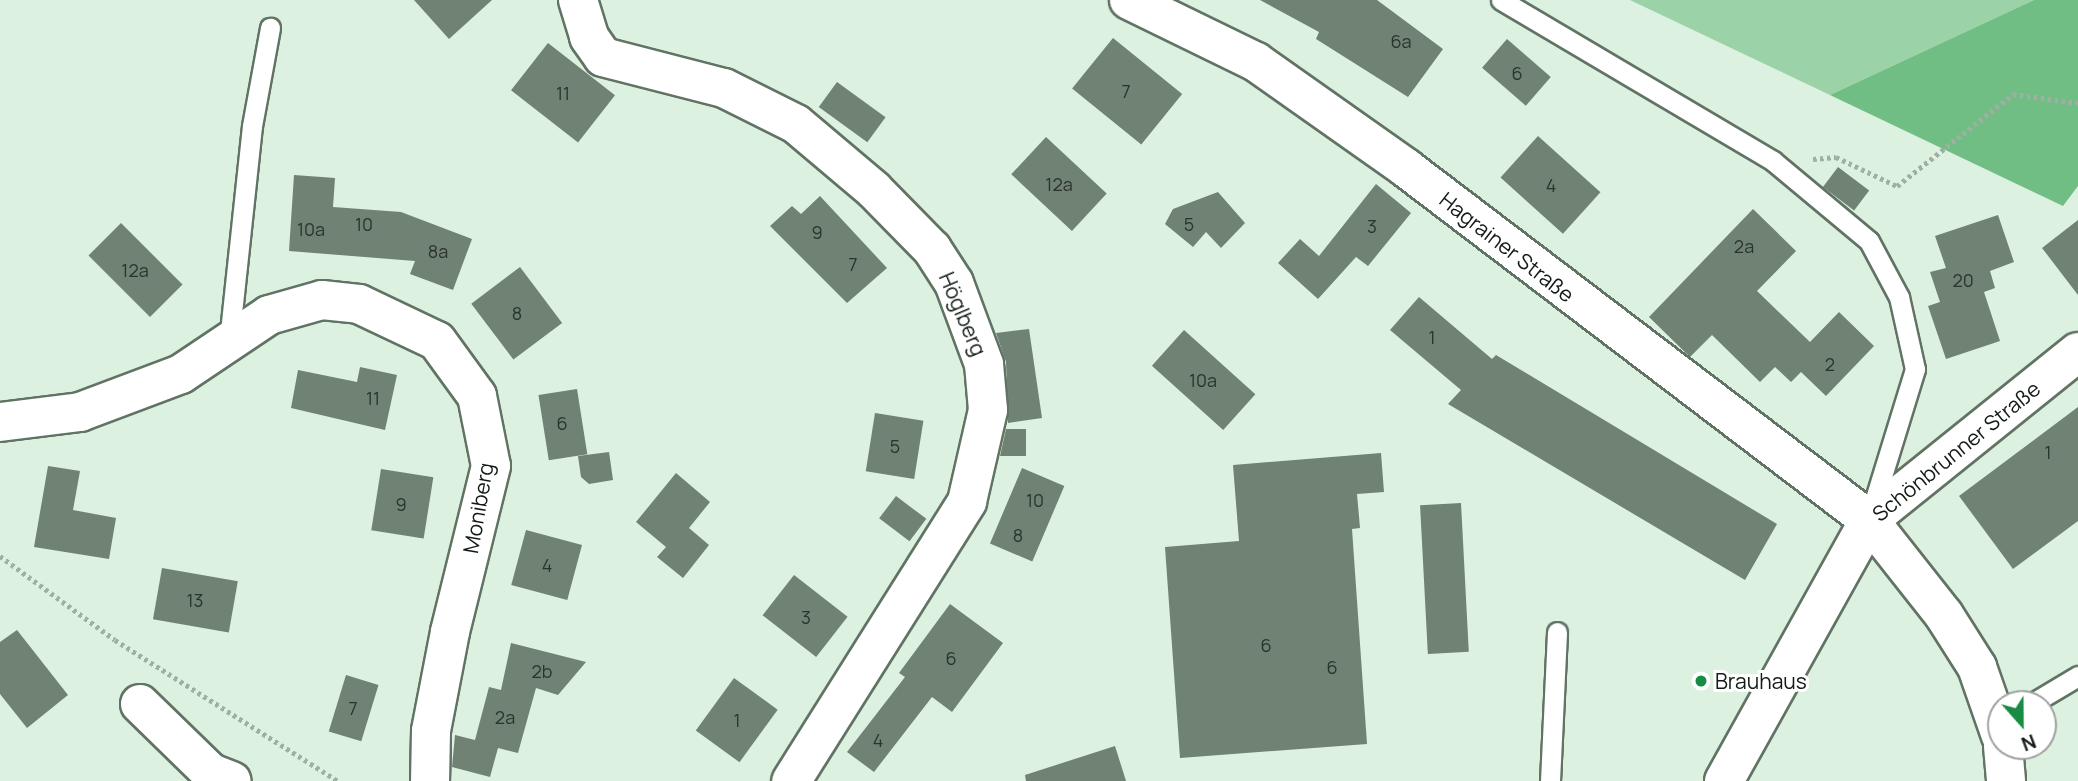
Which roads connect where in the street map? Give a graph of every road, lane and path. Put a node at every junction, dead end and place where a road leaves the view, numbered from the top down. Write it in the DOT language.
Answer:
graph roads {
  1 [pos="578,0"];
  2 [pos="1129,0"];
  3 [pos="1501,0"];
  4 [pos="271,28"];
  5 [pos="2078,103"];
  6 [pos="1773,161"];
  7 [pos="229,342"];
  8 [pos="2078,352"];
  9 [pos="0,422"];
  10 [pos="1869,520"];
  11 [pos="0,556"];
  12 [pos="1557,632"];
  13 [pos="2078,676"];
  14 [pos="2054,690"];
  15 [pos="1987,694"];
  16 [pos="141,704"];
  17 [pos="2004,760"];
  18 [pos="232,781"];
  19 [pos="338,781"];
  20 [pos="430,781"];
  21 [pos="791,781"];
  22 [pos="1550,781"];
  23 [pos="1724,781"];
  24 [pos="2006,781"];
  1 -- 21 [label="street, Höglberg"];
  2 -- 10 [label="street, Hagrainer Straße"];
  3 -- 6 [label="lane"];
  4 -- 7 [label="lane"];
  5 -- 6 [label="path"];
  6 -- 10 [label="lane"];
  7 -- 9 [label="street, Moniberg"];
  7 -- 20 [label="street, Moniberg"];
  8 -- 10 [label="street, Schönbrunner Straße"];
  10 -- 15 [label="street, Hagrainer Straße"];
  10 -- 23 [label="street, Schönbrunner Straße"];
  11 -- 19 [label="path"];
  12 -- 22 [label="lane"];
  13 -- 14 [label="lane"];
  16 -- 18 [label="street"];
  17 -- 24 [label="street, Hagrainer Straße"];
}
